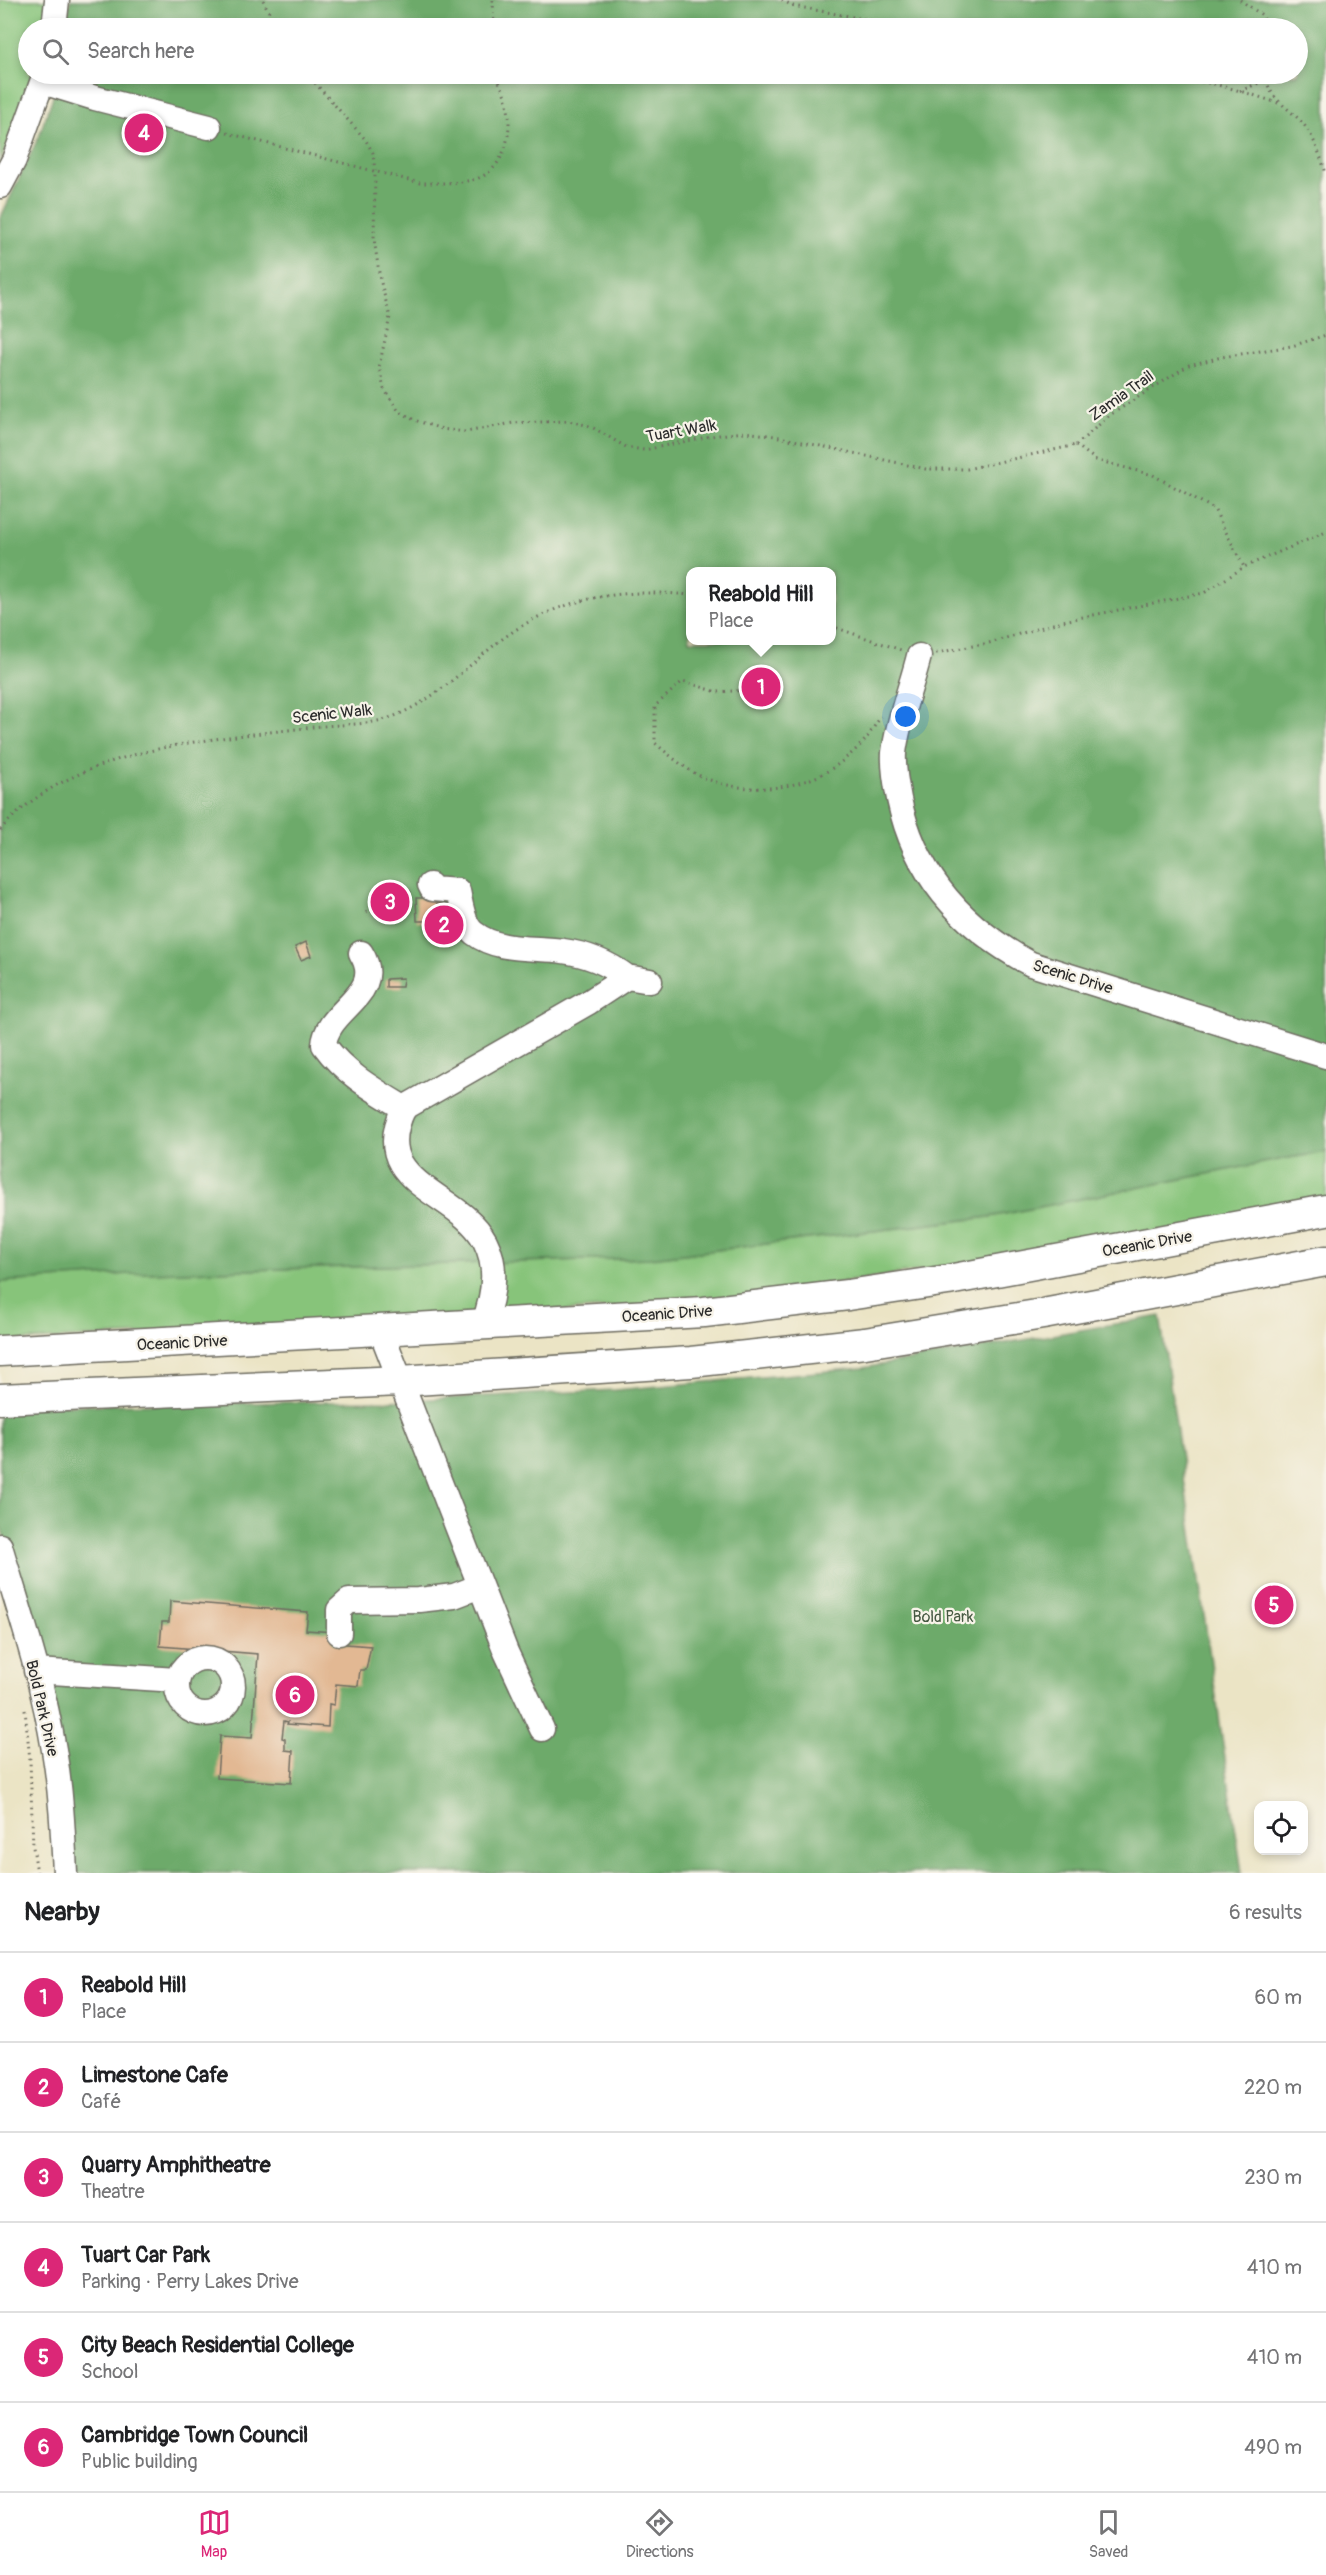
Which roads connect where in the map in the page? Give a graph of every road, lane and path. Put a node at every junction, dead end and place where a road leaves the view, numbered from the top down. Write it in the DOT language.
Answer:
graph roads {
  1 [pos="57,0"];
  2 [pos="263,0"];
  3 [pos="493,0"];
  4 [pos="782,0"];
  5 [pos="1240,0"];
  6 [pos="55,18"];
  7 [pos="272,18"];
  8 [pos="494,18"];
  9 [pos="859,18"];
  10 [pos="1263,18"];
  11 [pos="42,84"];
  12 [pos="59,84"];
  13 [pos="317,84"];
  14 [pos="500,84"];
  15 [pos="1210,84"];
  16 [pos="1256,84"];
  17 [pos="1268,84"];
  18 [pos="1239,91"];
  19 [pos="1278,103"];
  20 [pos="209,128"];
  21 [pos="375,172"];
  22 [pos="1326,173"];
  23 [pos="0,186"];
  24 [pos="1326,335"];
  25 [pos="1076,445"];
  26 [pos="1326,532"];
  27 [pos="1244,567"];
  28 [pos="686,595"];
  29 [pos="836,628"];
  30 [pos="919,656"];
  31 [pos="750,690"];
  32 [pos="882,716"];
  33 [pos="0,830"];
  34 [pos="430,885"];
  35 [pos="366,912"];
  36 [pos="361,953"];
  37 [pos="1326,1056"];
  38 [pos="404,1108"];
  39 [pos="1326,1210"];
  40 [pos="1326,1261"];
  41 [pos="483,1326"];
  42 [pos="381,1331"];
  43 [pos="0,1351"];
  44 [pos="400,1381"];
  45 [pos="0,1399"];
  46 [pos="0,1546"];
  47 [pos="480,1586"];
  48 [pos="339,1633"];
  49 [pos="38,1678"];
  50 [pos="177,1686"];
  51 [pos="25,1708"];
  52 [pos="542,1729"];
  53 [pos="38,1873"];
  54 [pos="65,1873"];
  1 -- 6 [label="street"];
  2 -- 7 [label="path"];
  3 -- 8 [label="path"];
  4 -- 9 [label="path"];
  5 -- 10 [label="path"];
  11 -- 23 [label="street"];
  12 -- 20 [label="street"];
  13 -- 21 [label="path, Tuart Walk"];
  14 -- 21 [label="path"];
  15 -- 18 [label="path"];
  16 -- 18 [label="path"];
  17 -- 19 [label="path"];
  18 -- 19 [label="path"];
  19 -- 22 [label="path"];
  20 -- 21 [label="path"];
  21 -- 25 [label="path, Tuart Walk"];
  24 -- 25 [label="path, Zamia Trail"];
  25 -- 27 [label="path"];
  26 -- 27 [label="path"];
  27 -- 30 [label="path"];
  28 -- 33 [label="path, Scenic Walk"];
  29 -- 30 [label="path"];
  30 -- 37 [label="street, Scenic Drive"];
  31 -- 31 [label="path"];
  31 -- 32 [label="path"];
  34 -- 35 [label="path"];
  34 -- 38 [label="street"];
  36 -- 38 [label="street"];
  38 -- 41 [label="street"];
  39 -- 41 [label="main road, Oceanic Drive"];
  40 -- 44 [label="main road"];
  41 -- 42 [label="main road, Oceanic Drive"];
  42 -- 43 [label="main road, Oceanic Drive"];
  42 -- 44 [label="street"];
  44 -- 45 [label="main road"];
  44 -- 47 [label="street"];
  46 -- 49 [label="street, Bold Park Drive"];
  47 -- 48 [label="street"];
  47 -- 52 [label="street"];
  49 -- 50 [label="street"];
  49 -- 54 [label="street, Bold Park Drive"];
  51 -- 53 [label="path"];
}
